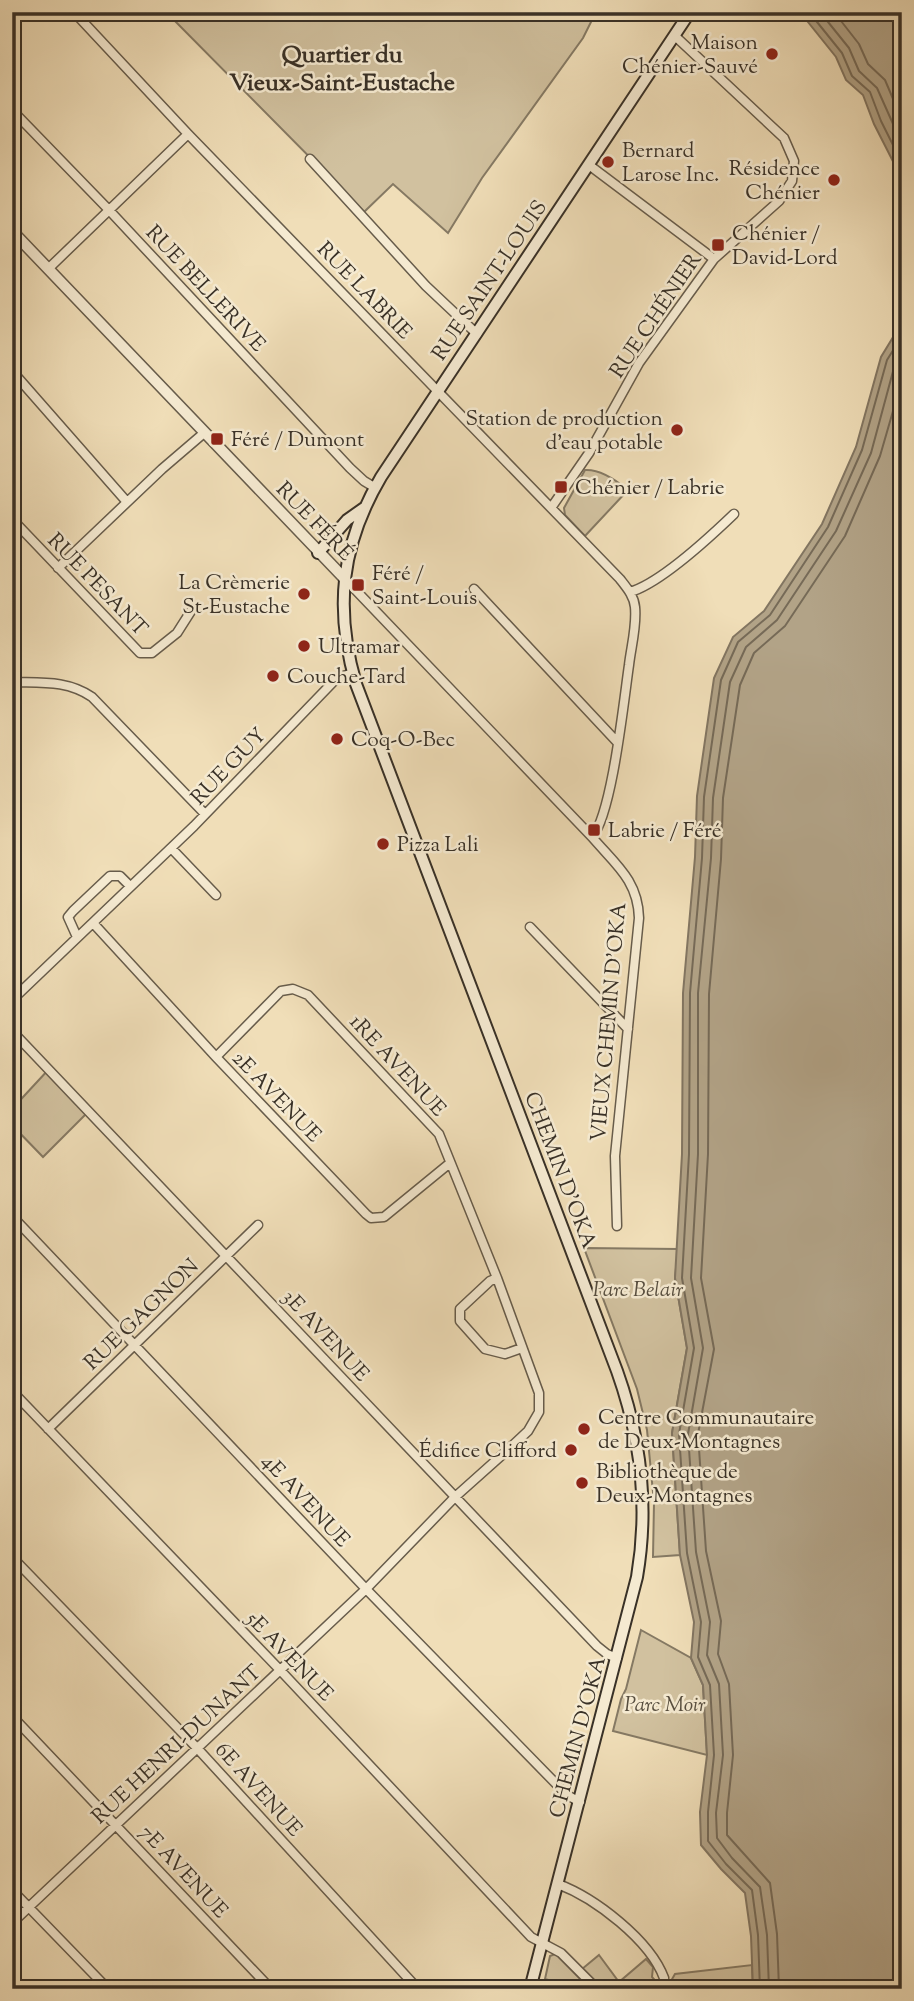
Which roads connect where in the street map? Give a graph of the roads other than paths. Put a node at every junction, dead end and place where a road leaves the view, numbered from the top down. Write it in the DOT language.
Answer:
graph roads {
  1 [pos="74,12"];
  2 [pos="690,12"];
  3 [pos="675,36"];
  4 [pos="12,110"];
  5 [pos="188,134"];
  6 [pos="310,159"];
  7 [pos="589,164"];
  8 [pos="108,209"];
  9 [pos="12,231"];
  10 [pos="714,259"];
  11 [pos="48,269"];
  12 [pos="477,334"];
  13 [pos="12,371"];
  14 [pos="438,392"];
  15 [pos="204,433"];
  16 [pos="374,487"];
  17 [pos="127,502"];
  18 [pos="364,508"];
  19 [pos="551,508"];
  20 [pos="734,514"];
  21 [pos="12,519"];
  22 [pos="318,553"];
  23 [pos="58,568"];
  24 [pos="345,579"];
  25 [pos="474,589"];
  26 [pos="631,592"];
  27 [pos="191,611"];
  28 [pos="353,673"];
  29 [pos="12,682"];
  30 [pos="618,743"];
  31 [pos="205,814"];
  32 [pos="592,836"];
  33 [pos="171,848"];
  34 [pos="130,886"];
  35 [pos="216,895"];
  36 [pos="93,923"];
  37 [pos="530,927"];
  38 [pos="77,937"];
  39 [pos="12,1000"];
  40 [pos="628,1029"];
  41 [pos="12,1031"];
  42 [pos="216,1057"];
  43 [pos="450,1163"];
  44 [pos="12,1216"];
  45 [pos="258,1225"];
  46 [pos="617,1226"];
  47 [pos="227,1256"];
  48 [pos="498,1279"];
  49 [pos="135,1344"];
  50 [pos="522,1348"];
  51 [pos="12,1391"];
  52 [pos="539,1412"];
  53 [pos="48,1429"];
  54 [pos="455,1497"];
  55 [pos="12,1557"];
  56 [pos="366,1589"];
  57 [pos="617,1658"];
  58 [pos="280,1670"];
  59 [pos="12,1716"];
  60 [pos="197,1748"];
  61 [pos="580,1802"];
  62 [pos="116,1825"];
  63 [pos="558,1884"];
  64 [pos="12,1890"];
  65 [pos="29,1907"];
  66 [pos="12,1923"];
  67 [pos="542,1943"];
  68 [pos="664,1978"];
  69 [pos="108,1989"];
  70 [pos="271,1989"];
  71 [pos="418,1989"];
  72 [pos="530,1989"];
  73 [pos="597,1989"];
  1 -- 5 [label="street, RUE LABRIE"];
  2 -- 3 [label="main road, RUE SAINT-LOUIS"];
  3 -- 7 [label="main road, RUE SAINT-LOUIS"];
  3 -- 10 [label="street, RUE CHÉNIER"];
  4 -- 8 [label="street, RUE BELLERIVE"];
  5 -- 8 [label="street"];
  5 -- 14 [label="street, RUE LABRIE"];
  6 -- 12 [label="street"];
  7 -- 10 [label="street"];
  7 -- 12 [label="main road, RUE SAINT-LOUIS"];
  8 -- 11 [label="street"];
  8 -- 16 [label="street, RUE BELLERIVE"];
  9 -- 11 [label="street, RUE FÉRÉ"];
  10 -- 19 [label="street, RUE CHÉNIER"];
  11 -- 15 [label="street, RUE FÉRÉ"];
  12 -- 14 [label="main road, RUE SAINT-LOUIS"];
  13 -- 17 [label="street"];
  14 -- 16 [label="main road, RUE SAINT-LOUIS"];
  14 -- 19 [label="street, RUE LABRIE"];
  15 -- 17 [label="street"];
  15 -- 22 [label="street, RUE FÉRÉ"];
  16 -- 18 [label="main road, RUE SAINT-LOUIS"];
  17 -- 23 [label="street"];
  18 -- 22 [label="main road"];
  18 -- 24 [label="main road, RUE SAINT-LOUIS"];
  19 -- 26 [label="street, RUE LABRIE"];
  20 -- 26 [label="street"];
  21 -- 23 [label="street, RUE PESANT"];
  22 -- 24 [label="street, RUE FÉRÉ"];
  23 -- 27 [label="street, RUE PESANT"];
  24 -- 28 [label="main road, CHEMIN D'OKA"];
  24 -- 32 [label="street, RUE FÉRÉ"];
  25 -- 30 [label="street"];
  26 -- 30 [label="street"];
  28 -- 31 [label="street, RUE GUY"];
  28 -- 57 [label="main road, CHEMIN D'OKA"];
  29 -- 31 [label="street"];
  30 -- 32 [label="street"];
  31 -- 33 [label="street, RUE GUY"];
  32 -- 40 [label="street, VIEUX CHEMIN D'OKA"];
  33 -- 34 [label="street, RUE GUY"];
  33 -- 35 [label="street"];
  34 -- 36 [label="street, RUE GUY"];
  34 -- 38 [label="street"];
  36 -- 38 [label="street, RUE GUY"];
  36 -- 42 [label="street, 2E AVENUE"];
  37 -- 40 [label="street"];
  38 -- 39 [label="street, RUE GUY"];
  40 -- 46 [label="street, VIEUX CHEMIN D'OKA"];
  41 -- 47 [label="street, 3E AVENUE"];
  42 -- 43 [label="street, 2E AVENUE"];
  42 -- 43 [label="street, 1RE AVENUE"];
  43 -- 48 [label="street, 1RE AVENUE"];
  44 -- 49 [label="street, 4E AVENUE"];
  45 -- 47 [label="street, RUE GAGNON"];
  47 -- 49 [label="street, RUE GAGNON"];
  47 -- 54 [label="street, 3E AVENUE"];
  48 -- 50 [label="street, 1RE AVENUE"];
  48 -- 50 [label="street"];
  49 -- 53 [label="street, RUE GAGNON"];
  49 -- 56 [label="street, 4E AVENUE"];
  50 -- 52 [label="street, 1RE AVENUE"];
  51 -- 53 [label="street, 5E AVENUE"];
  52 -- 54 [label="street, RUE HENRI-DUNANT"];
  53 -- 58 [label="street, 5E AVENUE"];
  54 -- 56 [label="street, RUE HENRI-DUNANT"];
  54 -- 57 [label="street, 3E AVENUE"];
  55 -- 60 [label="street, 6E AVENUE"];
  56 -- 58 [label="street, RUE HENRI-DUNANT"];
  56 -- 61 [label="street, 4E AVENUE"];
  57 -- 61 [label="main road, CHEMIN D'OKA"];
  58 -- 60 [label="street, RUE HENRI-DUNANT"];
  58 -- 67 [label="street, 5E AVENUE"];
  59 -- 62 [label="street, 7E AVENUE"];
  60 -- 62 [label="street, RUE HENRI-DUNANT"];
  60 -- 71 [label="street, 6E AVENUE"];
  61 -- 63 [label="main road, CHEMIN D'OKA"];
  62 -- 65 [label="street, RUE HENRI-DUNANT"];
  62 -- 70 [label="street, 7E AVENUE"];
  63 -- 67 [label="main road, CHEMIN D'OKA"];
  63 -- 68 [label="street"];
  64 -- 65 [label="street"];
  65 -- 66 [label="street, RUE HENRI-DUNANT"];
  65 -- 69 [label="street"];
  67 -- 72 [label="main road, CHEMIN D'OKA"];
  67 -- 73 [label="street, 5E AVENUE"];
}
